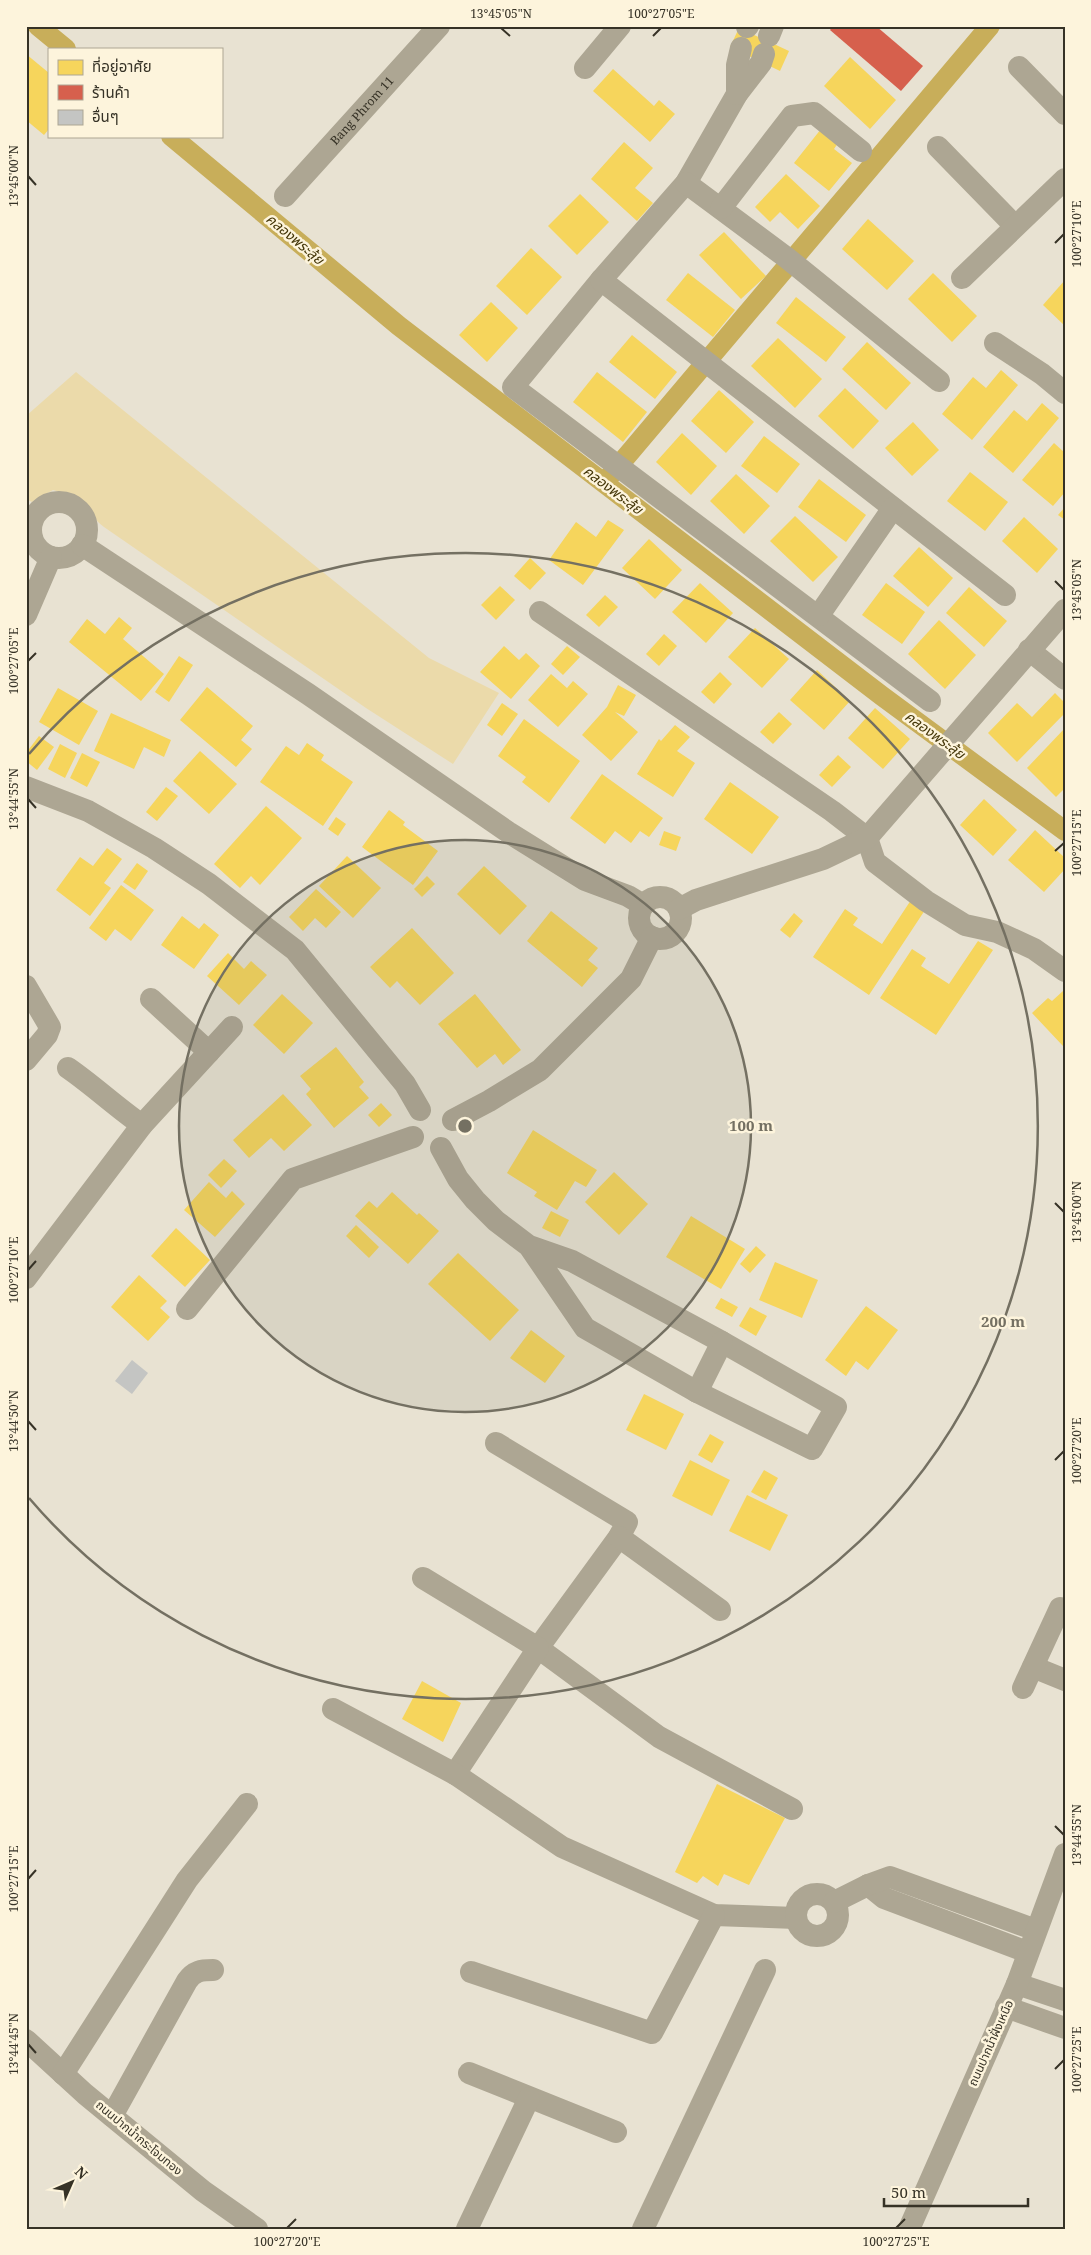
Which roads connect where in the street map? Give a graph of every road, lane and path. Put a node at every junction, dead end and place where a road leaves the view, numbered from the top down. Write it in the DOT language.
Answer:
graph roads {
  1 [pos="439,26"];
  2 [pos="620,26"];
  3 [pos="769,39"];
  4 [pos="741,48"];
  5 [pos="1019,67"];
  6 [pos="585,68"];
  7 [pos="737,94"];
  8 [pos="1065,114"];
  9 [pos="938,147"];
  10 [pos="861,151"];
  11 [pos="1065,179"];
  12 [pos="686,183"];
  13 [pos="285,196"];
  14 [pos="721,208"];
  15 [pos="1015,226"];
  16 [pos="962,278"];
  17 [pos="601,280"];
  18 [pos="995,344"];
  19 [pos="939,381"];
  20 [pos="1065,393"];
  21 [pos="894,508"];
  22 [pos="30,514"];
  23 [pos="29,538"];
  24 [pos="82,545"];
  25 [pos="51,557"];
  26 [pos="1005,595"];
  27 [pos="1065,610"];
  28 [pos="540,612"];
  29 [pos="26,615"];
  30 [pos="819,615"];
  31 [pos="1029,650"];
  32 [pos="1065,679"];
  33 [pos="930,701"];
  34 [pos="26,787"];
  35 [pos="867,838"];
  36 [pos="643,905"];
  37 [pos="679,909"];
  38 [pos="652,937"];
  39 [pos="1065,971"];
  40 [pos="26,986"];
  41 [pos="151,999"];
  42 [pos="232,1027"];
  43 [pos="209,1052"];
  44 [pos="26,1060"];
  45 [pos="68,1068"];
  46 [pos="420,1110"];
  47 [pos="453,1120"];
  48 [pos="142,1125"];
  49 [pos="414,1137"];
  50 [pos="441,1148"];
  51 [pos="529,1246"];
  52 [pos="26,1278"];
  53 [pos="187,1310"];
  54 [pos="722,1342"];
  55 [pos="697,1392"];
  56 [pos="496,1443"];
  57 [pos="618,1537"];
  58 [pos="423,1578"];
  59 [pos="1060,1608"];
  60 [pos="720,1610"];
  61 [pos="538,1648"];
  62 [pos="1033,1667"];
  63 [pos="1065,1680"];
  64 [pos="1022,1688"];
  65 [pos="333,1709"];
  66 [pos="455,1774"];
  67 [pos="247,1804"];
  68 [pos="792,1809"];
  69 [pos="1065,1854"];
  70 [pos="868,1885"];
  71 [pos="834,1902"];
  72 [pos="714,1915"];
  73 [pos="796,1918"];
  74 [pos="1036,1930"];
  75 [pos="1028,1952"];
  76 [pos="213,1970"];
  77 [pos="765,1970"];
  78 [pos="471,1972"];
  79 [pos="1017,1984"];
  80 [pos="1065,2000"];
  81 [pos="1006,2007"];
  82 [pos="1065,2028"];
  83 [pos="26,2040"];
  84 [pos="469,2073"];
  85 [pos="63,2074"];
  86 [pos="529,2098"];
  87 [pos="112,2116"];
  88 [pos="616,2132"];
  89 [pos="257,2229"];
  90 [pos="468,2229"];
  91 [pos="643,2229"];
  92 [pos="908,2229"];
  1 -- 13 [label="street, Bang Phrom 11"];
  2 -- 6 [label="street"];
  3 -- 7 [label="street"];
  4 -- 7 [label="street"];
  5 -- 8 [label="street"];
  7 -- 12 [label="street"];
  9 -- 15 [label="street"];
  10 -- 14 [label="street"];
  11 -- 15 [label="street"];
  12 -- 14 [label="street"];
  12 -- 17 [label="street"];
  14 -- 19 [label="street"];
  15 -- 16 [label="street"];
  17 -- 21 [label="street"];
  17 -- 30 [label="street"];
  18 -- 20 [label="street"];
  21 -- 26 [label="street"];
  21 -- 30 [label="street"];
  22 -- 23 [label="street"];
  22 -- 24 [label="street"];
  23 -- 25 [label="street"];
  24 -- 25 [label="street"];
  24 -- 36 [label="street"];
  25 -- 29 [label="street"];
  27 -- 31 [label="street"];
  28 -- 35 [label="street"];
  30 -- 33 [label="street"];
  31 -- 32 [label="street"];
  31 -- 35 [label="street"];
  34 -- 46 [label="street"];
  35 -- 37 [label="street"];
  35 -- 39 [label="street"];
  36 -- 37 [label="street"];
  36 -- 38 [label="street"];
  37 -- 38 [label="street"];
  38 -- 47 [label="street"];
  40 -- 44 [label="street"];
  41 -- 43 [label="street"];
  42 -- 43 [label="street"];
  43 -- 48 [label="street"];
  45 -- 48 [label="street"];
  46 -- 47 [label="street"];
  46 -- 49 [label="street"];
  47 -- 50 [label="street"];
  48 -- 52 [label="street"];
  49 -- 50 [label="street"];
  49 -- 53 [label="street"];
  50 -- 51 [label="street"];
  51 -- 54 [label="street"];
  51 -- 55 [label="street"];
  54 -- 55 [label="street"];
  54 -- 55 [label="street"];
  56 -- 57 [label="street"];
  57 -- 60 [label="street"];
  57 -- 61 [label="street"];
  58 -- 61 [label="street"];
  59 -- 62 [label="street"];
  61 -- 66 [label="street"];
  61 -- 68 [label="street"];
  62 -- 63 [label="street"];
  62 -- 64 [label="street"];
  65 -- 66 [label="street"];
  66 -- 72 [label="street"];
  67 -- 85 [label="street"];
  69 -- 74 [label="street, ถนนปากน้ำฝั่งเหนือ"];
  70 -- 71 [label="street"];
  70 -- 74 [label="street"];
  70 -- 75 [label="street"];
  71 -- 73 [label="street"];
  71 -- 73 [label="street"];
  72 -- 73 [label="street"];
  72 -- 78 [label="street"];
  74 -- 75 [label="street, ถนนปากน้ำฝั่งเหนือ"];
  75 -- 79 [label="street, ถนนปากน้ำฝั่งเหนือ"];
  76 -- 87 [label="street"];
  77 -- 91 [label="street"];
  79 -- 80 [label="street"];
  79 -- 81 [label="street, ถนนปากน้ำฝั่งเหนือ"];
  81 -- 82 [label="street"];
  81 -- 92 [label="street, ถนนปากน้ำฝั่งเหนือ"];
  83 -- 85 [label="street, ถนนปากน้ำกระโจมทอง"];
  84 -- 86 [label="street"];
  85 -- 87 [label="street, ถนนปากน้ำกระโจมทอง"];
  86 -- 88 [label="street"];
  86 -- 90 [label="street"];
  87 -- 89 [label="street, ถนนปากน้ำกระโจมทอง"];
}
